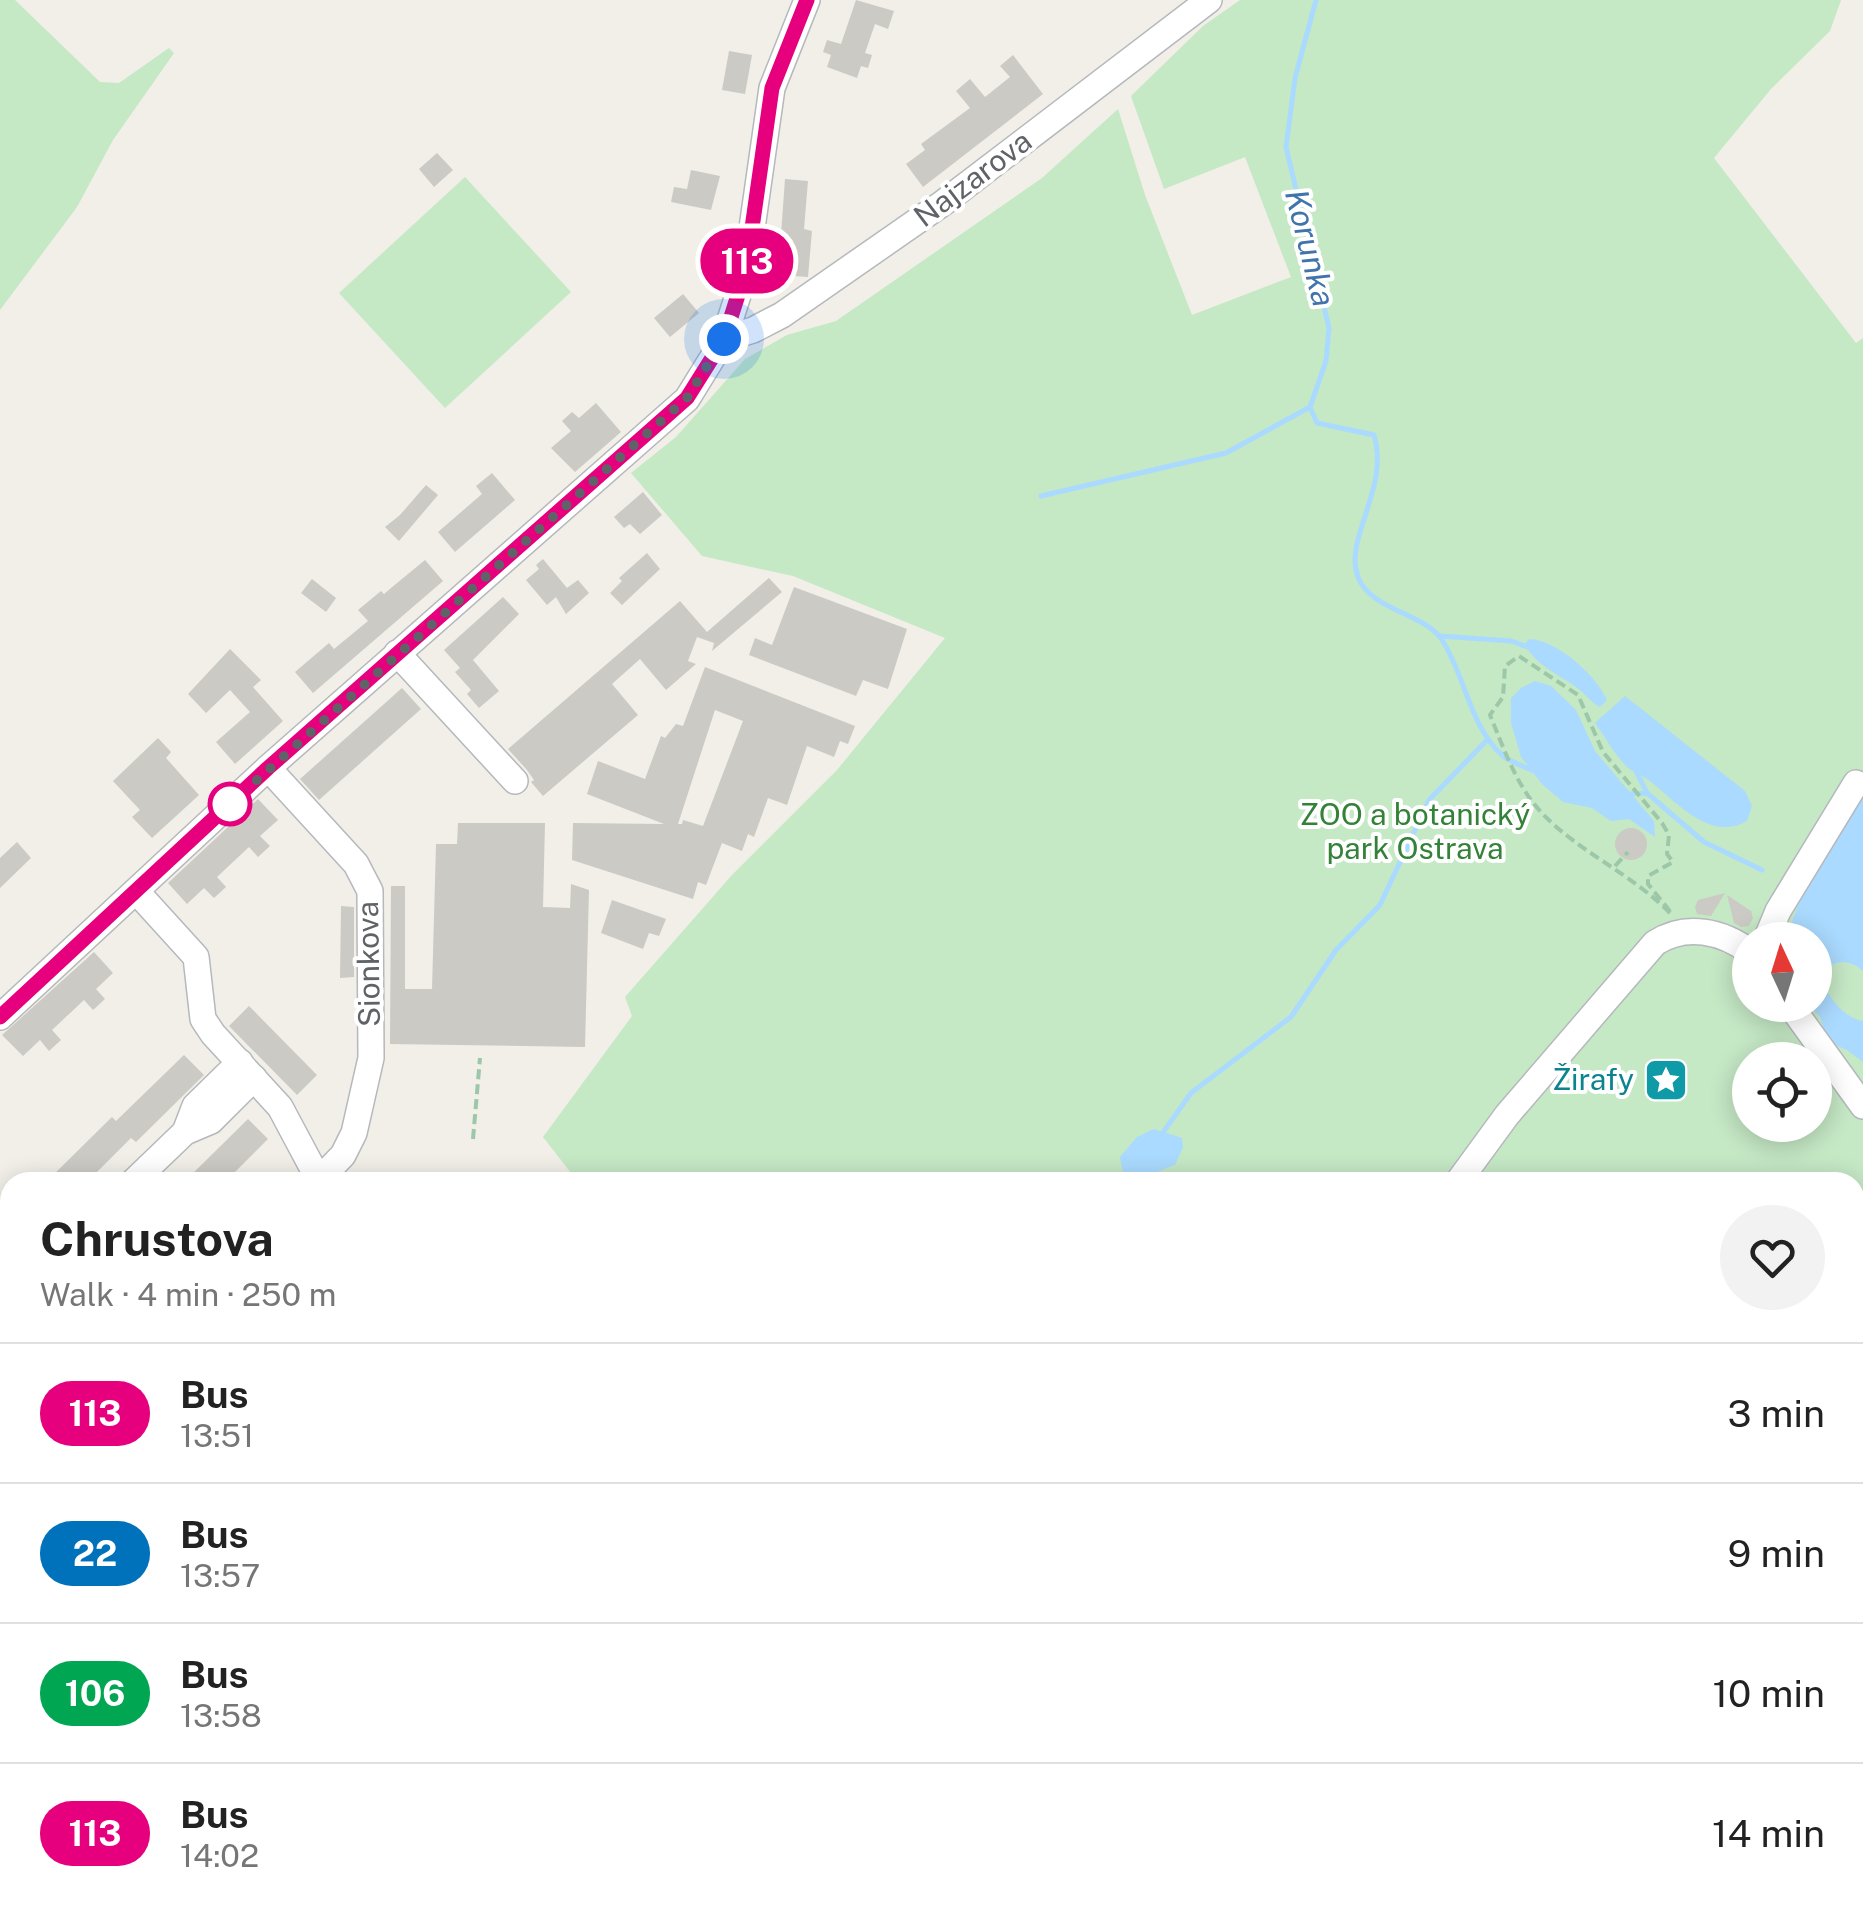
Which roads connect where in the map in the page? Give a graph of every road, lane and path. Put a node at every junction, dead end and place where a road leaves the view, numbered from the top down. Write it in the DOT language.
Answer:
graph roads {
  1 [pos="807,0"];
  2 [pos="1210,0"];
  3 [pos="724,339"];
  4 [pos="397,654"];
  5 [pos="268,768"];
  6 [pos="514,780"];
  7 [pos="1856,783"];
  8 [pos="1628,852"];
  9 [pos="1615,866"];
  10 [pos="1647,885"];
  11 [pos="136,891"];
  12 [pos="1773,922"];
  13 [pos="1732,939"];
  14 [pos="0,1017"];
  15 [pos="1802,1022"];
  16 [pos="480,1058"];
  17 [pos="247,1070"];
  18 [pos="1863,1106"];
  19 [pos="473,1139"];
  20 [pos="143,1172"];
  21 [pos="314,1172"];
  22 [pos="327,1172"];
  23 [pos="1465,1172"];
  1 -- 3 [label="street"];
  2 -- 3 [label="street, Najzarova"];
  3 -- 4 [label="street"];
  4 -- 5 [label="street"];
  4 -- 6 [label="street"];
  5 -- 11 [label="street"];
  5 -- 22 [label="street, Sionkova"];
  7 -- 12 [label="street"];
  8 -- 9 [label="path"];
  9 -- 10 [label="path"];
  9 -- 10 [label="path"];
  10 -- 10 [label="path"];
  11 -- 14 [label="street"];
  11 -- 17 [label="street"];
  13 -- 23 [label="street"];
  15 -- 18 [label="street"];
  16 -- 19 [label="path"];
  17 -- 20 [label="street"];
  17 -- 21 [label="street"];
}
